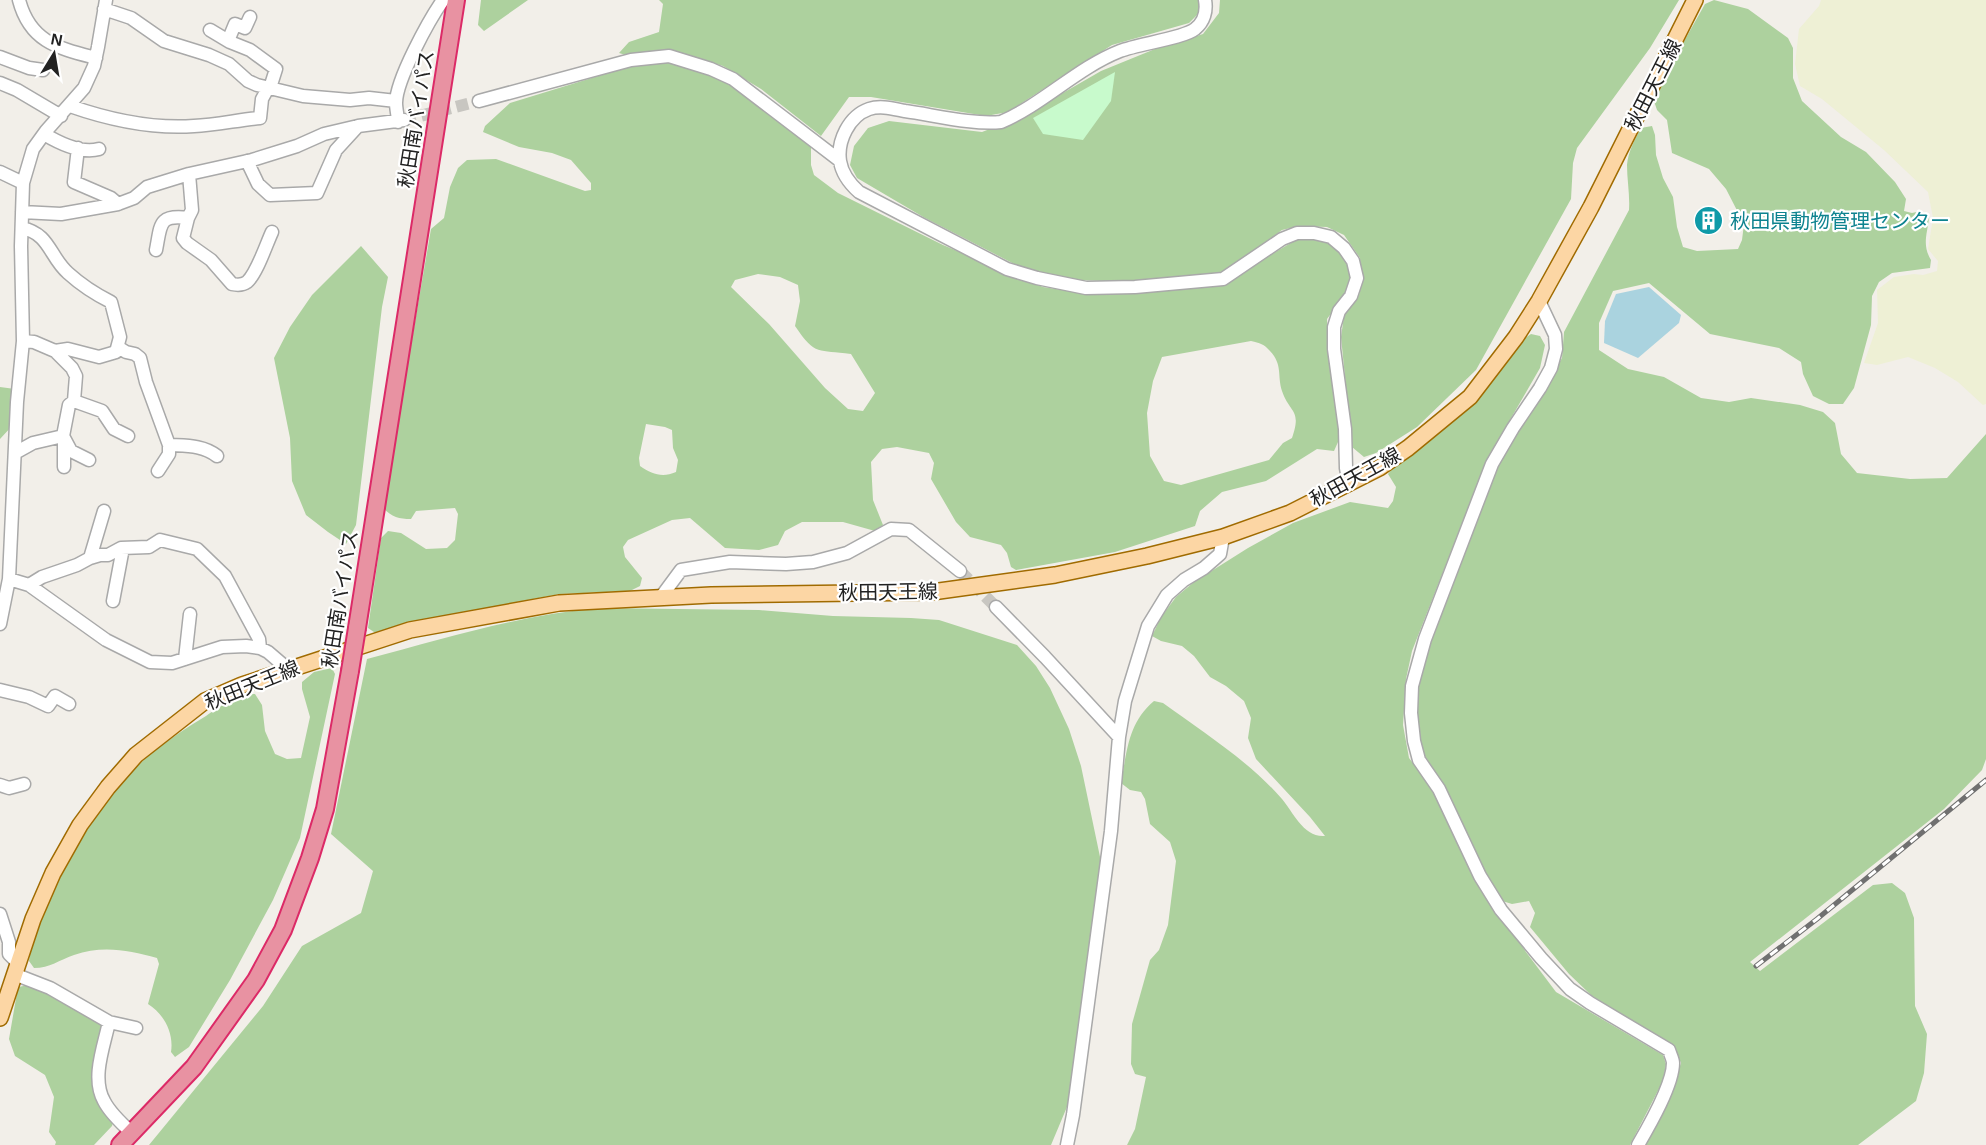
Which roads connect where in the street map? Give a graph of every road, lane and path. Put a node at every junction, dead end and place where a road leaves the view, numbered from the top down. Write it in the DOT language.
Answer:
graph roads {
  1 [pos="19,0"];
  2 [pos="443,0"];
  3 [pos="456,0"];
  4 [pos="1205,0"];
  5 [pos="1695,0"];
  6 [pos="105,4"];
  7 [pos="250,18"];
  8 [pos="210,30"];
  9 [pos="228,41"];
  10 [pos="0,57"];
  11 [pos="96,58"];
  12 [pos="43,70"];
  13 [pos="0,83"];
  14 [pos="269,88"];
  15 [pos="396,101"];
  16 [pos="479,101"];
  17 [pos="70,106"];
  18 [pos="61,116"];
  19 [pos="358,126"];
  20 [pos="44,134"];
  21 [pos="78,148"];
  22 [pos="99,149"];
  23 [pos="839,160"];
  24 [pos="247,161"];
  25 [pos="0,172"];
  26 [pos="189,174"];
  27 [pos="23,183"];
  28 [pos="118,204"];
  29 [pos="22,212"];
  30 [pos="188,218"];
  31 [pos="22,228"];
  32 [pos="272,232"];
  33 [pos="156,250"];
  34 [pos="1539,301"];
  35 [pos="23,341"];
  36 [pos="118,347"];
  37 [pos="55,351"];
  38 [pos="74,401"];
  39 [pos="128,436"];
  40 [pos="63,437"];
  41 [pos="169,445"];
  42 [pos="15,453"];
  43 [pos="217,456"];
  44 [pos="89,460"];
  45 [pos="64,467"];
  46 [pos="158,471"];
  47 [pos="1348,484"];
  48 [pos="104,511"];
  49 [pos="6,519"];
  50 [pos="1223,537"];
  51 [pos="123,548"];
  52 [pos="90,558"];
  53 [pos="960,571"];
  54 [pos="9,579"];
  55 [pos="29,585"];
  56 [pos="661,597"];
  57 [pos="113,601"];
  58 [pos="996,607"];
  59 [pos="1,608"];
  60 [pos="189,614"];
  61 [pos="0,624"];
  62 [pos="260,648"];
  63 [pos="185,659"];
  64 [pos="289,669"];
  65 [pos="0,690"];
  66 [pos="69,704"];
  67 [pos="1119,737"];
  68 [pos="0,784"];
  69 [pos="24,784"];
  70 [pos="0,914"];
  71 [pos="16,968"];
  72 [pos="0,1018"];
  73 [pos="109,1022"];
  74 [pos="136,1028"];
  75 [pos="126,1139"];
  76 [pos="1067,1145"];
  77 [pos="1638,1145"];
  1 -- 11 [label="street"];
  2 -- 15 [label="street"];
  3 -- 75 [label="highway, 秋田南バイパス, bridge"];
  4 -- 23 [label="street"];
  5 -- 34 [label="main road, 秋田天王線"];
  6 -- 11 [label="street"];
  6 -- 14 [label="street"];
  7 -- 9 [label="street"];
  8 -- 9 [label="street"];
  9 -- 14 [label="street"];
  10 -- 12 [label="street"];
  11 -- 17 [label="street"];
  13 -- 18 [label="street"];
  14 -- 15 [label="street"];
  14 -- 17 [label="street"];
  15 -- 19 [label="street"];
  16 -- 23 [label="street"];
  17 -- 18 [label="street"];
  18 -- 20 [label="street"];
  19 -- 24 [label="street"];
  19 -- 24 [label="street"];
  20 -- 21 [label="street"];
  20 -- 27 [label="street"];
  21 -- 22 [label="street"];
  21 -- 28 [label="street"];
  23 -- 47 [label="street"];
  24 -- 26 [label="street"];
  25 -- 27 [label="street"];
  26 -- 28 [label="street"];
  26 -- 30 [label="street"];
  27 -- 29 [label="street"];
  28 -- 29 [label="street"];
  29 -- 31 [label="street"];
  30 -- 32 [label="street"];
  30 -- 33 [label="street"];
  31 -- 35 [label="street"];
  31 -- 36 [label="street"];
  34 -- 47 [label="main road, 秋田天王線"];
  34 -- 77 [label="street"];
  35 -- 37 [label="street"];
  35 -- 42 [label="street"];
  36 -- 37 [label="street"];
  36 -- 41 [label="street"];
  37 -- 38 [label="street"];
  38 -- 39 [label="street"];
  38 -- 40 [label="street"];
  40 -- 42 [label="street"];
  40 -- 44 [label="street"];
  40 -- 45 [label="street"];
  41 -- 43 [label="street"];
  41 -- 46 [label="street"];
  42 -- 49 [label="street"];
  47 -- 50 [label="main road, 秋田天王線"];
  48 -- 52 [label="street"];
  49 -- 54 [label="street"];
  50 -- 56 [label="main road, 秋田天王線"];
  50 -- 67 [label="street"];
  51 -- 52 [label="street"];
  51 -- 57 [label="street"];
  51 -- 62 [label="street"];
  52 -- 55 [label="street"];
  53 -- 56 [label="street"];
  54 -- 55 [label="street"];
  54 -- 59 [label="street"];
  55 -- 63 [label="street"];
  56 -- 64 [label="main road, 秋田天王線"];
  58 -- 67 [label="street"];
  59 -- 61 [label="street"];
  60 -- 63 [label="street"];
  62 -- 63 [label="street"];
  62 -- 64 [label="street"];
  64 -- 71 [label="main road, 秋田天王線"];
  65 -- 66 [label="street"];
  67 -- 76 [label="street"];
  68 -- 69 [label="street"];
  70 -- 71 [label="street"];
  71 -- 72 [label="main road, 秋田天王線"];
  71 -- 73 [label="street"];
  73 -- 74 [label="street"];
  73 -- 75 [label="street"];
}
